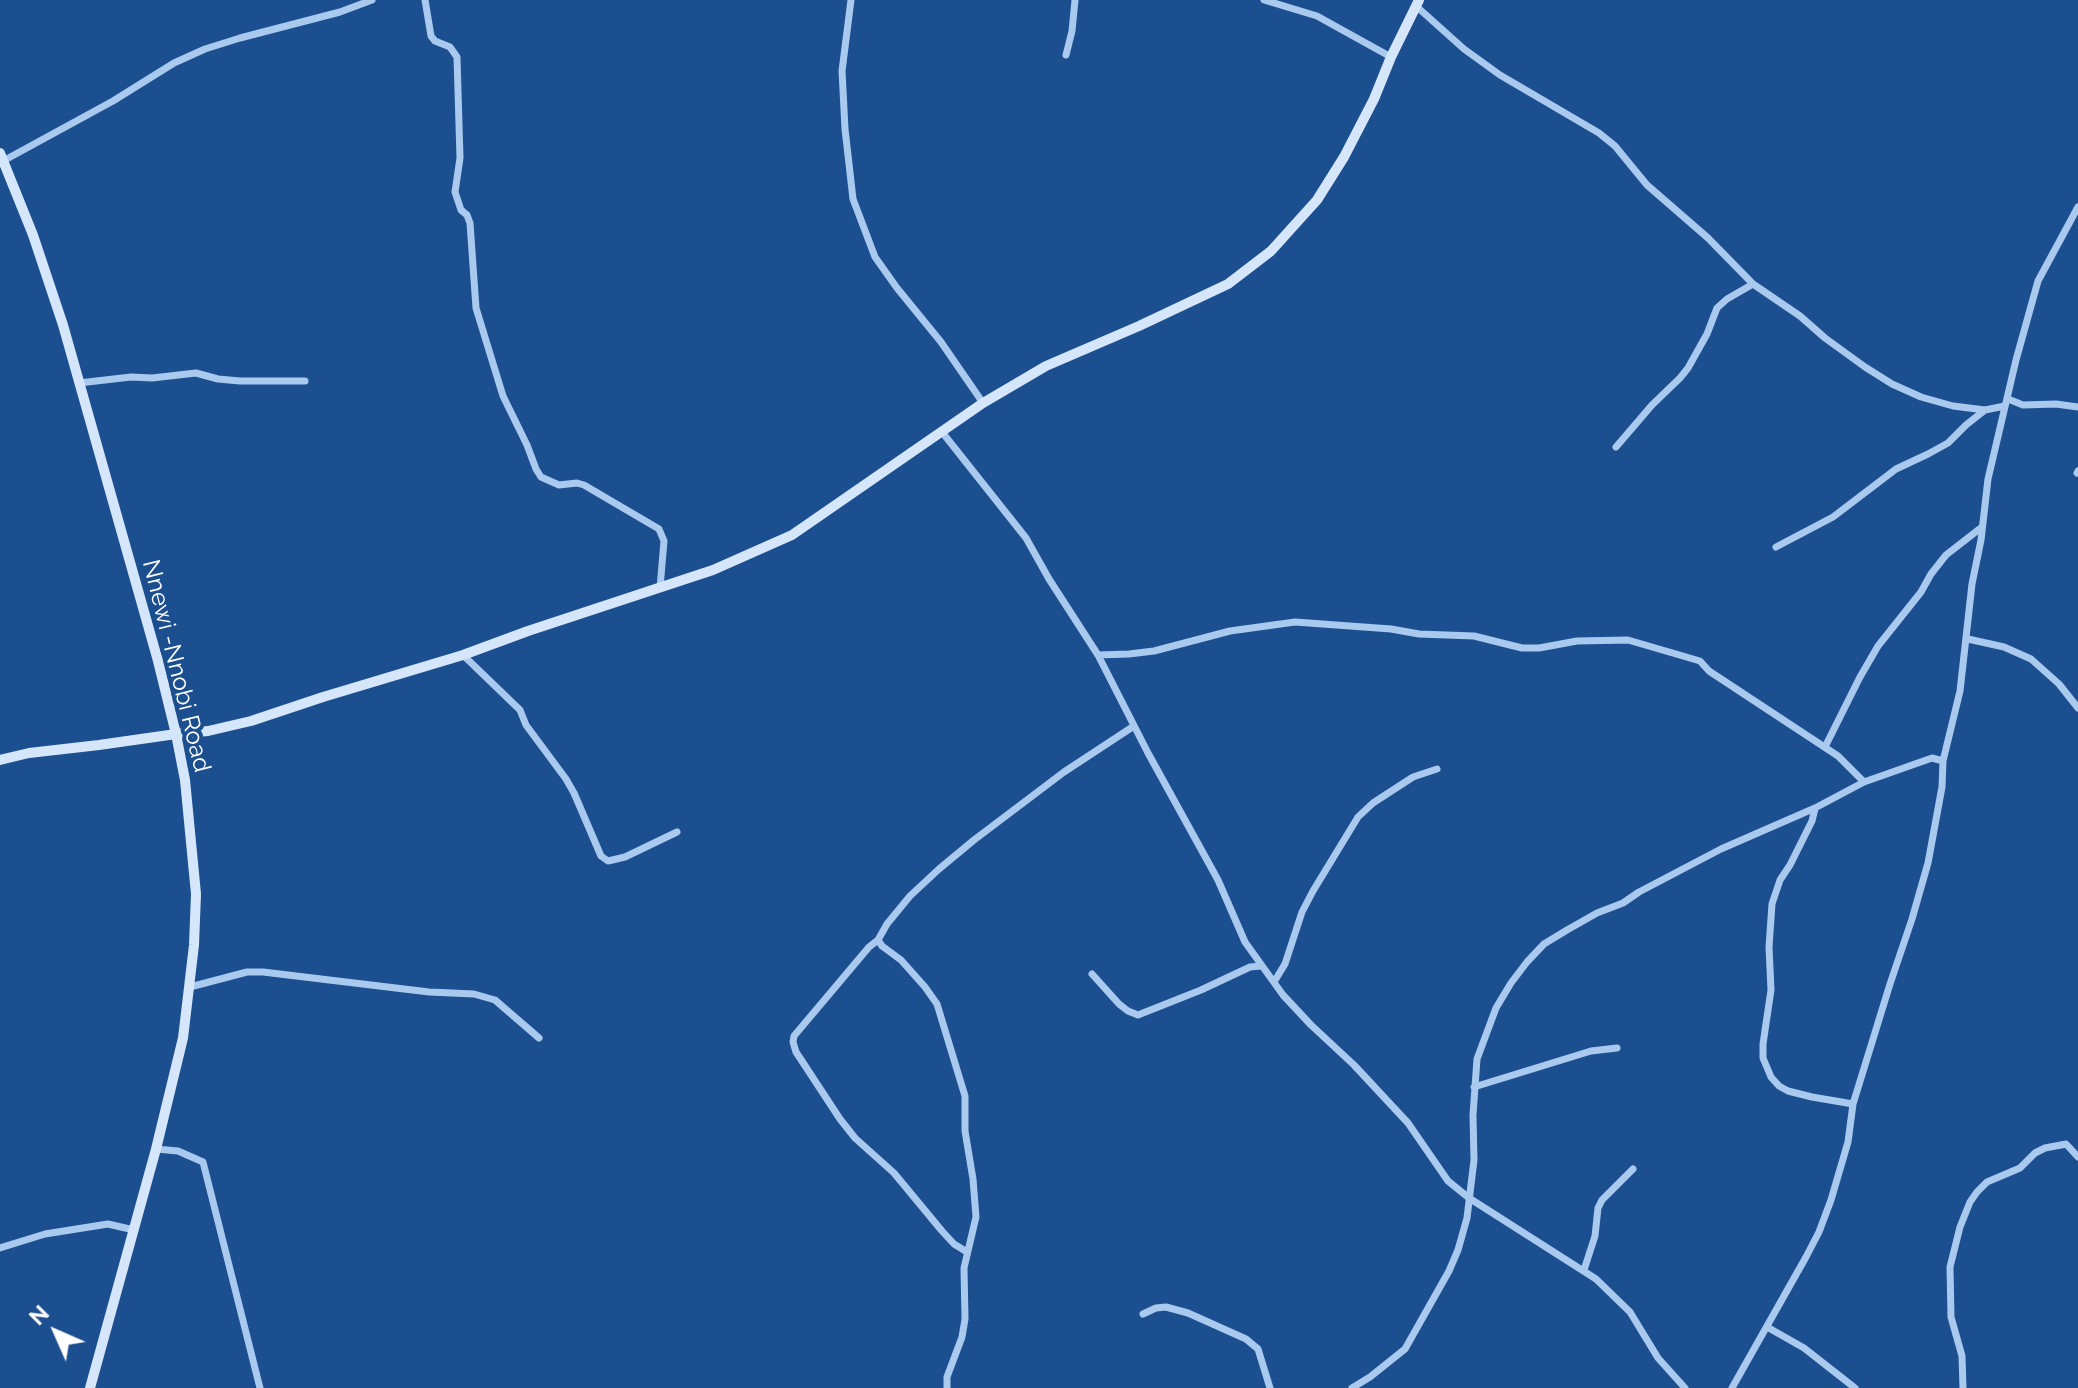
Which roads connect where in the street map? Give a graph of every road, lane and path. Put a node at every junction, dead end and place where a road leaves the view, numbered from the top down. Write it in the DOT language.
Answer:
graph roads {
  1 [pos="372,0"];
  2 [pos="425,0"];
  3 [pos="851,0"];
  4 [pos="1075,0"];
  5 [pos="1264,0"];
  6 [pos="1418,3"];
  7 [pos="1066,55"];
  8 [pos="1391,57"];
  9 [pos="2,157"];
  10 [pos="2078,207"];
  11 [pos="2074,223"];
  12 [pos="1753,284"];
  13 [pos="305,381"];
  14 [pos="79,383"];
  15 [pos="2006,402"];
  16 [pos="983,403"];
  17 [pos="2078,407"];
  18 [pos="1985,410"];
  19 [pos="942,432"];
  20 [pos="1616,447"];
  21 [pos="1982,527"];
  22 [pos="1776,547"];
  23 [pos="660,588"];
  24 [pos="1968,639"];
  25 [pos="463,655"];
  26 [pos="1098,655"];
  27 [pos="2078,708"];
  28 [pos="1134,726"];
  29 [pos="176,734"];
  30 [pos="1825,747"];
  31 [pos="0,760"];
  32 [pos="1943,761"];
  33 [pos="1437,769"];
  34 [pos="1864,782"];
  35 [pos="1815,808"];
  36 [pos="677,832"];
  37 [pos="878,940"];
  38 [pos="1261,966"];
  39 [pos="1092,974"];
  40 [pos="1274,982"];
  41 [pos="190,987"];
  42 [pos="539,1038"];
  43 [pos="1617,1048"];
  44 [pos="1474,1087"];
  45 [pos="1853,1104"];
  46 [pos="156,1149"];
  47 [pos="2078,1157"];
  48 [pos="1633,1169"];
  49 [pos="1469,1198"];
  50 [pos="134,1230"];
  51 [pos="0,1248"];
  52 [pos="967,1252"];
  53 [pos="1584,1270"];
  54 [pos="1143,1314"];
  55 [pos="1767,1327"];
  56 [pos="90,1388"];
  57 [pos="260,1388"];
  58 [pos="947,1388"];
  59 [pos="1270,1388"];
  60 [pos="1352,1388"];
  61 [pos="1685,1388"];
  62 [pos="1732,1388"];
  63 [pos="1855,1388"];
  64 [pos="1963,1388"];
  1 -- 9 [label="street"];
  2 -- 23 [label="street"];
  3 -- 16 [label="street"];
  4 -- 7 [label="street"];
  5 -- 8 [label="street"];
  6 -- 8 [label="street"];
  6 -- 12 [label="street"];
  8 -- 16 [label="street"];
  9 -- 14 [label="street, Nnewi -Nnobi Road"];
  10 -- 11 [label="street"];
  11 -- 15 [label="street"];
  12 -- 18 [label="street"];
  12 -- 20 [label="street"];
  13 -- 14 [label="street"];
  14 -- 29 [label="street, Nnewi -Nnobi Road"];
  15 -- 17 [label="street"];
  15 -- 18 [label="street"];
  15 -- 21 [label="street"];
  16 -- 19 [label="street"];
  18 -- 22 [label="street"];
  19 -- 23 [label="street"];
  19 -- 26 [label="street"];
  21 -- 24 [label="street"];
  21 -- 30 [label="street"];
  23 -- 25 [label="street"];
  24 -- 27 [label="street"];
  24 -- 32 [label="street"];
  25 -- 29 [label="street"];
  25 -- 36 [label="street"];
  26 -- 28 [label="street"];
  26 -- 30 [label="street"];
  28 -- 37 [label="street"];
  28 -- 38 [label="street"];
  29 -- 31 [label="street"];
  29 -- 41 [label="street, Nnewi -Nnobi Road"];
  30 -- 34 [label="street"];
  32 -- 34 [label="street"];
  32 -- 45 [label="street"];
  33 -- 40 [label="street"];
  34 -- 35 [label="street"];
  35 -- 44 [label="street"];
  35 -- 45 [label="street"];
  37 -- 52 [label="street"];
  37 -- 52 [label="street"];
  38 -- 39 [label="street"];
  38 -- 40 [label="street"];
  40 -- 49 [label="street"];
  41 -- 42 [label="street"];
  41 -- 46 [label="street, Nnewi -Nnobi Road"];
  43 -- 44 [label="street"];
  44 -- 49 [label="street"];
  45 -- 55 [label="street"];
  46 -- 50 [label="street, Nnewi -Nnobi Road"];
  46 -- 57 [label="street"];
  47 -- 64 [label="street"];
  48 -- 53 [label="street"];
  49 -- 53 [label="street"];
  49 -- 60 [label="street"];
  50 -- 51 [label="street"];
  50 -- 56 [label="street, Nnewi -Nnobi Road"];
  52 -- 58 [label="street"];
  53 -- 61 [label="street"];
  54 -- 59 [label="street"];
  55 -- 62 [label="street"];
  55 -- 63 [label="street"];
}
